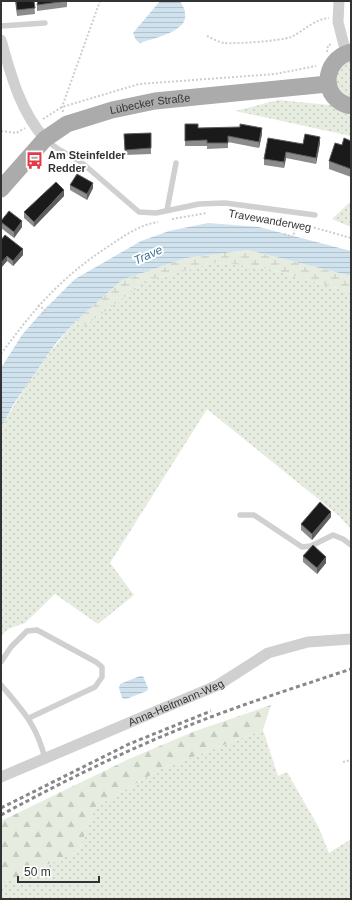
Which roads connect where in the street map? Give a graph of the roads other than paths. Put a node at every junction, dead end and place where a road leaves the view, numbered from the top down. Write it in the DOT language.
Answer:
graph roads {
  1 [pos="339,1"];
  2 [pos="45,23"];
  3 [pos="1,26"];
  4 [pos="1,40"];
  5 [pos="346,49"];
  6 [pos="328,84"];
  7 [pos="351,106"];
  8 [pos="45,139"];
  9 [pos="176,163"];
  10 [pos="1,189"];
  11 [pos="167,210"];
  12 [pos="315,215"];
  13 [pos="240,515"];
  14 [pos="351,545"];
  15 [pos="351,640"];
  16 [pos="1,662"];
  17 [pos="1,685"];
  18 [pos="29,718"];
  19 [pos="45,759"];
  20 [pos="1,777"];
  1 -- 5 [label="street"];
  2 -- 3 [label="lane"];
  4 -- 8 [label="street"];
  5 -- 6 [label="main road"];
  6 -- 7 [label="main road"];
  6 -- 8 [label="main road, Lübecker Straße"];
  8 -- 10 [label="main road, Lübecker Straße"];
  8 -- 11 [label="lane"];
  9 -- 11 [label="lane"];
  11 -- 12 [label="lane"];
  13 -- 14 [label="lane"];
  15 -- 19 [label="street, Anna-Heitmann-Weg"];
  16 -- 18 [label="lane"];
  17 -- 18 [label="lane"];
  18 -- 19 [label="lane"];
  19 -- 20 [label="street, Anna-Heitmann-Weg"];
}
